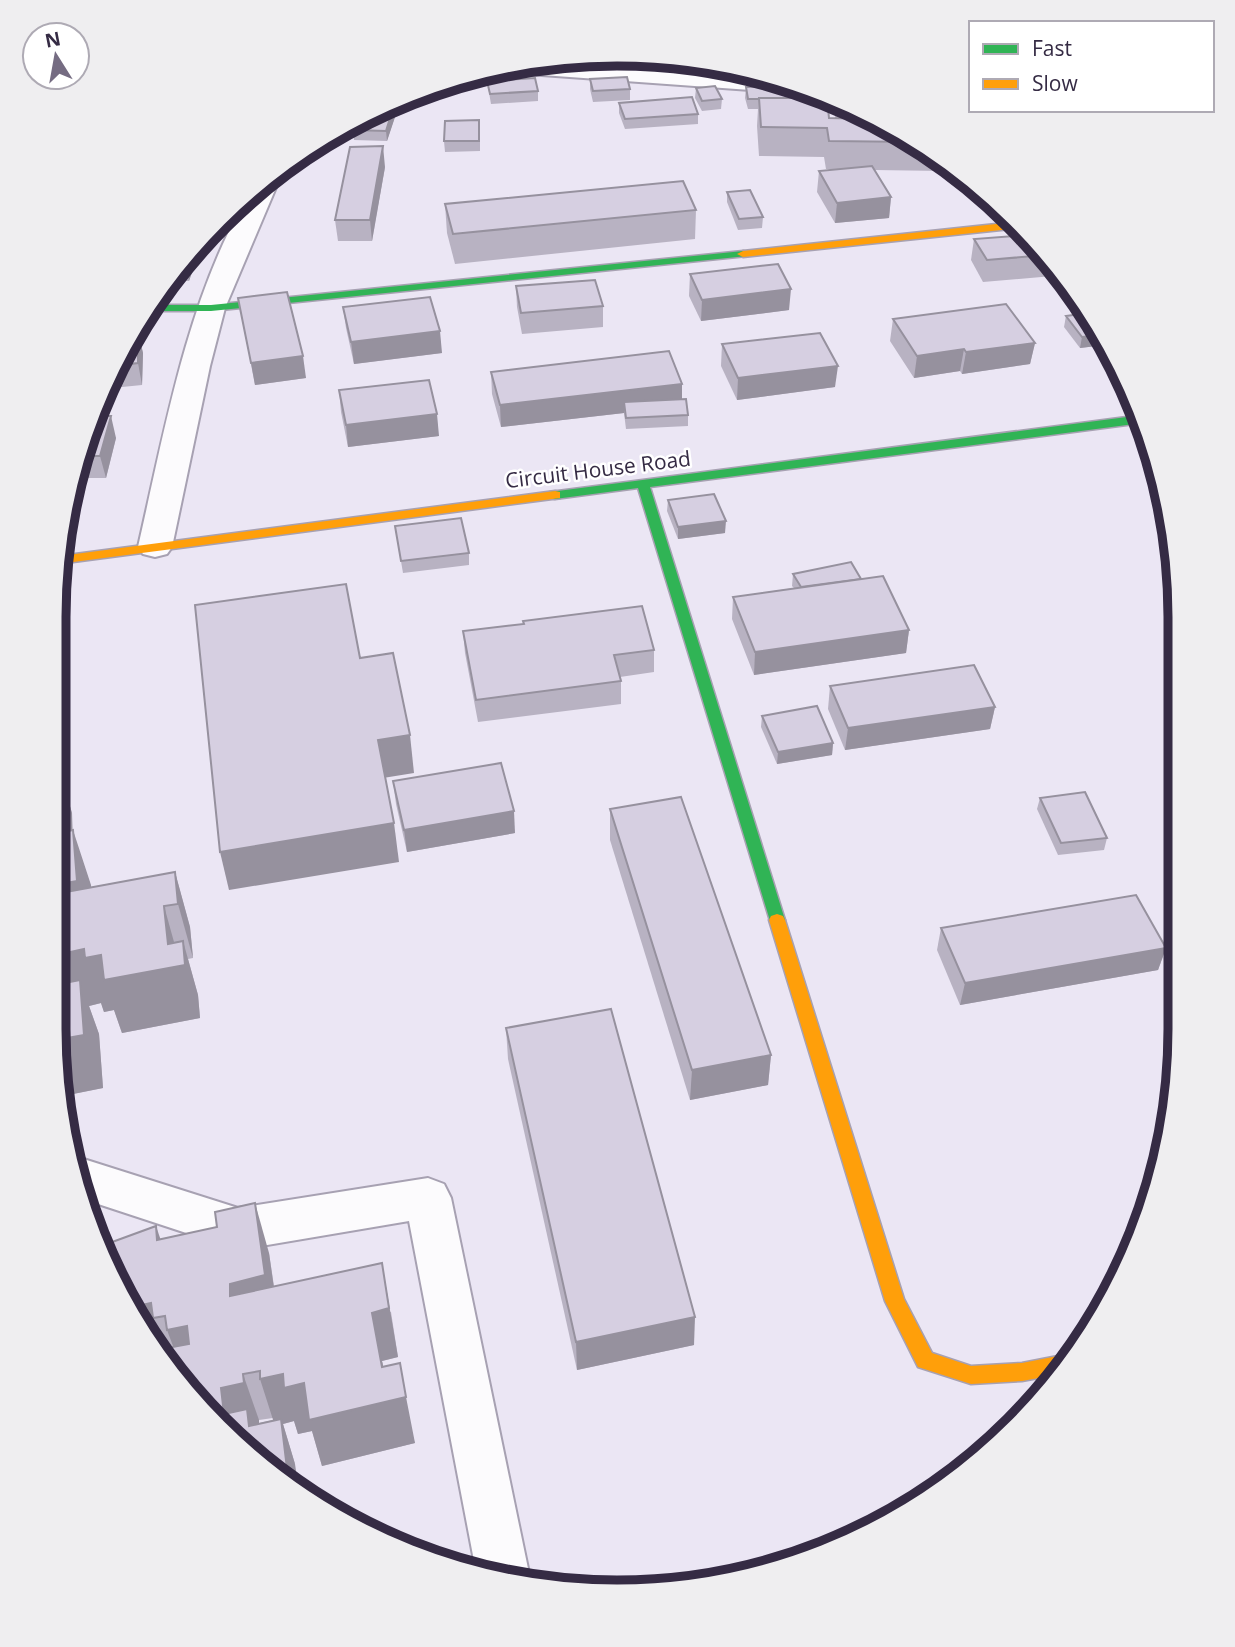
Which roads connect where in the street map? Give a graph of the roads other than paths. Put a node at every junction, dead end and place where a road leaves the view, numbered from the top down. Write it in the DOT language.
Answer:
graph roads {
  1 [pos="563,70"];
  2 [pos="752,83"];
  3 [pos="257,200"];
  4 [pos="1005,226"];
  5 [pos="161,308"];
  6 [pos="211,308"];
  7 [pos="1132,420"];
  8 [pos="643,484"];
  9 [pos="155,548"];
  10 [pos="70,559"];
  11 [pos="88,1181"];
  12 [pos="1054,1366"];
  13 [pos="502,1568"];
  1 -- 2 [label="street"];
  3 -- 6 [label="street"];
  4 -- 6 [label="street"];
  5 -- 6 [label="street"];
  6 -- 9 [label="street"];
  7 -- 8 [label="street, Circuit House Road"];
  8 -- 9 [label="street, Circuit House Road"];
  8 -- 12 [label="street"];
  9 -- 10 [label="street, Circuit House Road"];
  11 -- 13 [label="street"];
}
